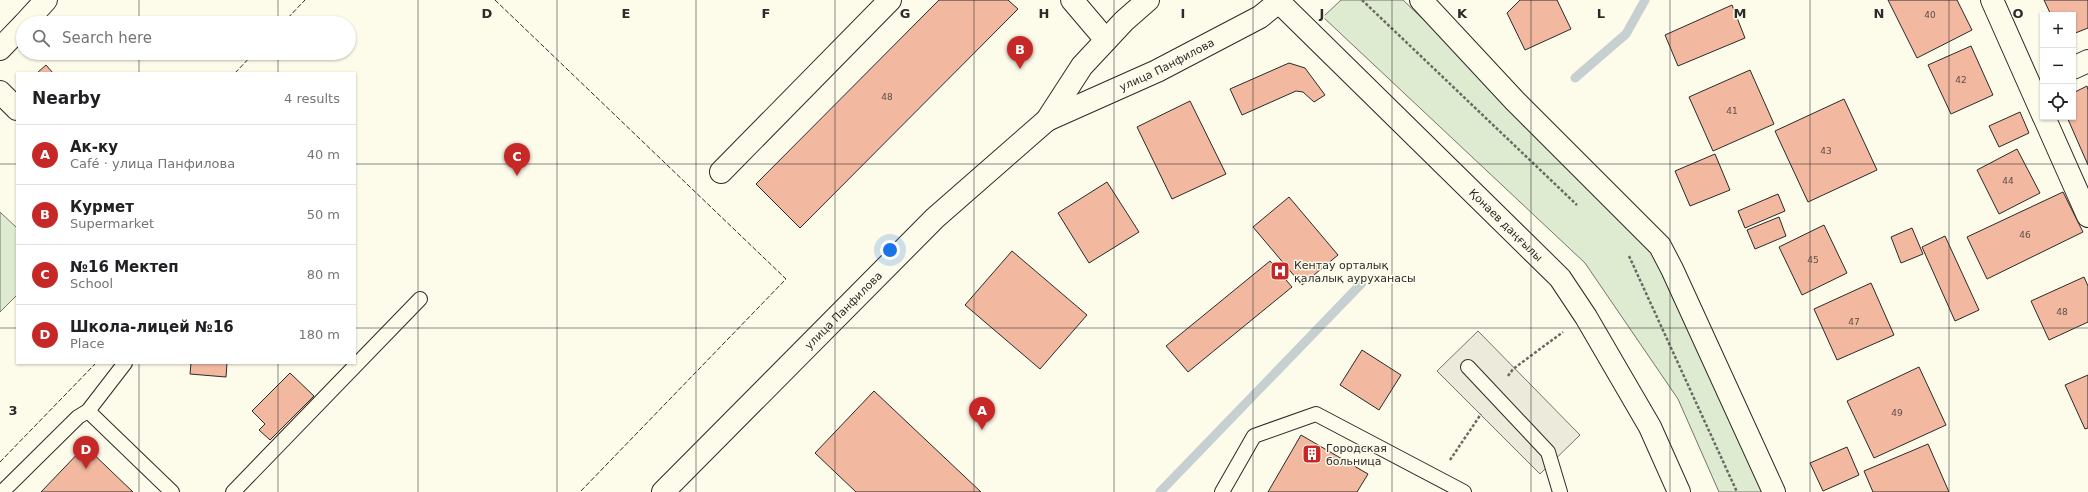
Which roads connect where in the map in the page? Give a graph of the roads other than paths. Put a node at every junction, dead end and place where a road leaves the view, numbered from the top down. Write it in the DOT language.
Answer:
graph roads {
  1 [pos="46,0"];
  2 [pos="890,0"];
  3 [pos="1072,0"];
  4 [pos="1148,0"];
  5 [pos="1421,0"];
  6 [pos="1992,0"];
  7 [pos="1279,1"];
  8 [pos="31,16"];
  9 [pos="16,32"];
  10 [pos="1106,40"];
  11 [pos="0,49"];
  12 [pos="2088,61"];
  13 [pos="2076,67"];
  14 [pos="2037,84"];
  15 [pos="0,92"];
  16 [pos="2040,100"];
  17 [pos="16,108"];
  18 [pos="1047,120"];
  19 [pos="2045,120"];
  20 [pos="721,172"];
  21 [pos="2088,216"];
  22 [pos="420,299"];
  23 [pos="124,364"];
  24 [pos="1468,367"];
  25 [pos="88,410"];
  26 [pos="2,492"];
  27 [pos="172,492"];
  28 [pos="233,492"];
  29 [pos="663,492"];
  30 [pos="1222,492"];
  31 [pos="1464,492"];
  32 [pos="1560,492"];
  33 [pos="1679,492"];
  34 [pos="1774,492"];
  1 -- 8 [label="street"];
  2 -- 20 [label="street"];
  3 -- 10 [label="street"];
  4 -- 10 [label="street, улица Панфилова"];
  5 -- 34 [label="street"];
  6 -- 14 [label="street"];
  7 -- 18 [label="street, улица Панфилова"];
  7 -- 33 [label="street, Қонаев даңғылы"];
  9 -- 11 [label="street"];
  10 -- 18 [label="street, улица Панфилова"];
  12 -- 13 [label="street"];
  14 -- 16 [label="street"];
  15 -- 17 [label="street"];
  18 -- 29 [label="street, улица Панфилова"];
  19 -- 21 [label="street"];
  22 -- 28 [label="lane"];
  23 -- 25 [label="lane"];
  24 -- 32 [label="lane"];
  25 -- 26 [label="lane"];
  25 -- 27 [label="lane"];
  30 -- 31 [label="lane"];
}
